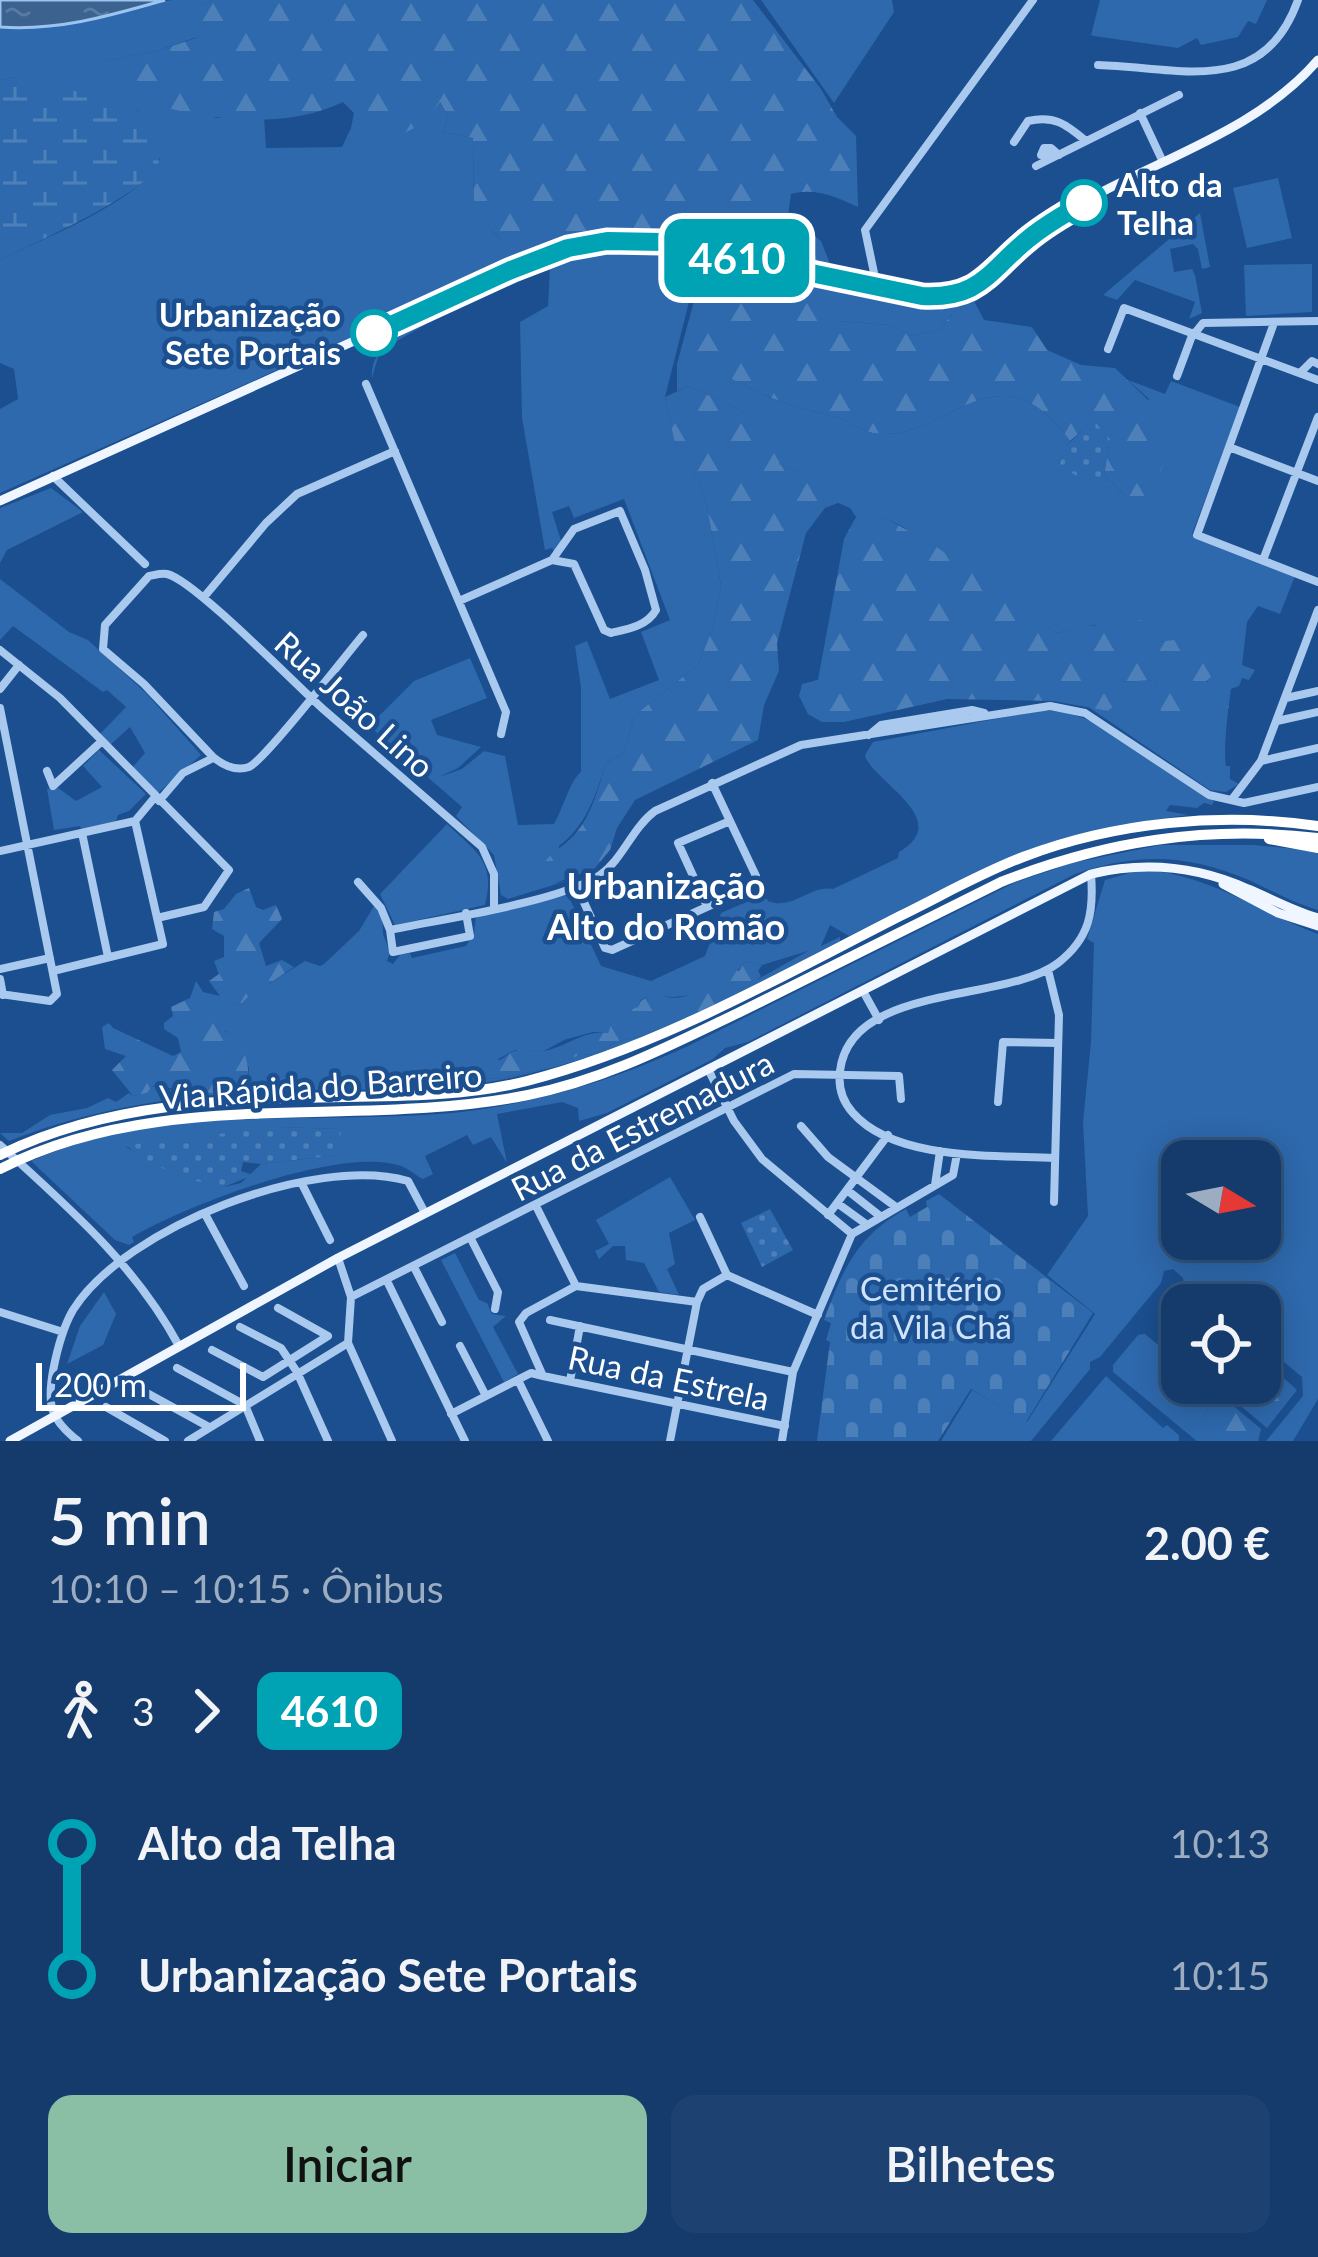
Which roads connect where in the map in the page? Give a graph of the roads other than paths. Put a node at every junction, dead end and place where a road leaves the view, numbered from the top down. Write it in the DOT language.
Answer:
graph roads {
  1 [pos="1033,0"];
  2 [pos="1298,0"];
  3 [pos="1317,62"];
  4 [pos="1098,65"];
  5 [pos="1179,95"];
  6 [pos="1140,113"];
  7 [pos="1086,141"];
  8 [pos="1014,142"];
  9 [pos="1163,162"];
  10 [pos="1036,166"];
  11 [pos="877,287"];
  12 [pos="1318,321"];
  13 [pos="1274,323"];
  14 [pos="1194,333"];
  15 [pos="1108,349"];
  16 [pos="1261,359"];
  17 [pos="1318,364"];
  18 [pos="1300,373"];
  19 [pos="1177,376"];
  20 [pos="1318,380"];
  21 [pos="366,384"];
  22 [pos="1318,418"];
  23 [pos="1228,447"];
  24 [pos="395,452"];
  25 [pos="1297,472"];
  26 [pos="53,476"];
  27 [pos="1318,481"];
  28 [pos="0,501"];
  29 [pos="552,560"];
  30 [pos="1263,560"];
  31 [pos="145,564"];
  32 [pos="1318,582"];
  33 [pos="204,597"];
  34 [pos="459,601"];
  35 [pos="1318,612"];
  36 [pos="363,635"];
  37 [pos="0,650"];
  38 [pos="19,664"];
  39 [pos="0,689"];
  40 [pos="1318,691"];
  41 [pos="310,698"];
  42 [pos="1286,698"];
  43 [pos="0,708"];
  44 [pos="1318,712"];
  45 [pos="1277,722"];
  46 [pos="501,734"];
  47 [pos="102,741"];
  48 [pos="1318,748"];
  49 [pos="213,758"];
  50 [pos="1261,761"];
  51 [pos="47,771"];
  52 [pos="712,783"];
  53 [pos="1318,787"];
  54 [pos="1233,798"];
  55 [pos="157,799"];
  56 [pos="135,821"];
  57 [pos="730,821"];
  58 [pos="1315,825"];
  59 [pos="82,833"];
  60 [pos="1206,834"];
  61 [pos="1318,838"];
  62 [pos="27,845"];
  63 [pos="1318,848"];
  64 [pos="0,851"];
  65 [pos="1091,874"];
  66 [pos="358,882"];
  67 [pos="576,885"];
  68 [pos="706,904"];
  69 [pos="494,907"];
  70 [pos="466,914"];
  71 [pos="157,918"];
  72 [pos="1317,920"];
  73 [pos="390,930"];
  74 [pos="108,957"];
  75 [pos="50,958"];
  76 [pos="0,969"];
  77 [pos="52,970"];
  78 [pos="1048,970"];
  79 [pos="0,979"];
  80 [pos="863,991"];
  81 [pos="2,994"];
  82 [pos="879,1020"];
  83 [pos="1058,1043"];
  84 [pos="708,1069"];
  85 [pos="839,1072"];
  86 [pos="901,1099"];
  87 [pos="998,1102"];
  88 [pos="728,1107"];
  89 [pos="801,1126"];
  90 [pos="887,1135"];
  91 [pos="0,1145"];
  92 [pos="940,1151"];
  93 [pos="957,1153"];
  94 [pos="0,1155"];
  95 [pos="1054,1158"];
  96 [pos="0,1169"];
  97 [pos="856,1178"];
  98 [pos="302,1184"];
  99 [pos="934,1185"];
  100 [pos="847,1190"];
  101 [pos="837,1202"];
  102 [pos="1054,1202"];
  103 [pos="536,1206"];
  104 [pos="896,1207"];
  105 [pos="424,1213"];
  106 [pos="205,1214"];
  107 [pos="828,1215"];
  108 [pos="880,1216"];
  109 [pos="700,1217"];
  110 [pos="866,1224"];
  111 [pos="852,1234"];
  112 [pos="470,1238"];
  113 [pos="330,1240"];
  114 [pos="121,1258"];
  115 [pos="338,1258"];
  116 [pos="414,1267"];
  117 [pos="728,1275"];
  118 [pos="387,1281"];
  119 [pos="244,1286"];
  120 [pos="576,1286"];
  121 [pos="351,1297"];
  122 [pos="697,1302"];
  123 [pos="278,1308"];
  124 [pos="495,1309"];
  125 [pos="0,1312"];
  126 [pos="818,1316"];
  127 [pos="550,1320"];
  128 [pos="442,1322"];
  129 [pos="580,1326"];
  130 [pos="240,1327"];
  131 [pos="63,1331"];
  132 [pos="348,1343"];
  133 [pos="179,1346"];
  134 [pos="460,1346"];
  135 [pos="688,1349"];
  136 [pos="212,1350"];
  137 [pos="291,1361"];
  138 [pos="177,1368"];
  139 [pos="297,1372"];
  140 [pos="794,1372"];
  141 [pos="543,1376"];
  142 [pos="518,1380"];
  143 [pos="570,1381"];
  144 [pos="136,1387"];
  145 [pos="487,1396"];
  146 [pos="678,1403"];
  147 [pos="244,1405"];
  148 [pos="106,1407"];
  149 [pos="451,1414"];
  150 [pos="51,1415"];
  151 [pos="785,1426"];
  152 [pos="209,1427"];
  153 [pos="190,1440"];
  154 [pos="10,1441"];
  155 [pos="78,1441"];
  156 [pos="164,1441"];
  157 [pos="260,1441"];
  158 [pos="328,1441"];
  159 [pos="392,1441"];
  160 [pos="465,1441"];
  161 [pos="548,1441"];
  162 [pos="670,1441"];
  163 [pos="782,1441"];
  1 -- 11 [label="street"];
  2 -- 4 [label="street"];
  3 -- 9 [label="main road"];
  5 -- 6 [label="street"];
  6 -- 7 [label="street"];
  6 -- 9 [label="street"];
  7 -- 8 [label="street"];
  7 -- 10 [label="street"];
  9 -- 11 [label="main road"];
  11 -- 26 [label="main road"];
  12 -- 13 [label="street"];
  13 -- 14 [label="street"];
  13 -- 16 [label="street"];
  14 -- 15 [label="street"];
  14 -- 16 [label="street"];
  14 -- 19 [label="street"];
  16 -- 18 [label="street"];
  16 -- 23 [label="street"];
  17 -- 18 [label="street"];
  18 -- 20 [label="street"];
  21 -- 24 [label="street"];
  22 -- 25 [label="street"];
  23 -- 25 [label="street"];
  23 -- 30 [label="street"];
  24 -- 33 [label="street"];
  24 -- 34 [label="street"];
  25 -- 27 [label="street"];
  25 -- 30 [label="street"];
  26 -- 28 [label="main road"];
  26 -- 31 [label="street"];
  29 -- 29 [label="street"];
  29 -- 34 [label="street"];
  30 -- 32 [label="street"];
  33 -- 41 [label="street, Rua João Lino"];
  33 -- 49 [label="street, Rua João Lino"];
  34 -- 46 [label="street"];
  35 -- 42 [label="street"];
  36 -- 41 [label="street"];
  37 -- 38 [label="street"];
  38 -- 39 [label="street"];
  38 -- 47 [label="street"];
  40 -- 42 [label="street"];
  41 -- 49 [label="street"];
  41 -- 69 [label="street, Rua João Lino"];
  42 -- 45 [label="street"];
  43 -- 62 [label="street"];
  44 -- 45 [label="street"];
  45 -- 50 [label="street"];
  47 -- 51 [label="street"];
  47 -- 55 [label="street"];
  48 -- 50 [label="street"];
  49 -- 55 [label="street"];
  50 -- 54 [label="street"];
  52 -- 54 [label="street"];
  52 -- 57 [label="street"];
  52 -- 67 [label="street"];
  53 -- 54 [label="street"];
  55 -- 56 [label="street"];
  55 -- 71 [label="street"];
  56 -- 59 [label="street"];
  56 -- 71 [label="street"];
  57 -- 68 [label="street"];
  57 -- 68 [label="street"];
  58 -- 94 [label="highway, Via Rápida do Barreiro"];
  59 -- 62 [label="street"];
  59 -- 74 [label="street"];
  60 -- 61 [label="highway, Via Rápida do Barreiro"];
  60 -- 63 [label="highway"];
  60 -- 96 [label="highway, Via Rápida do Barreiro"];
  62 -- 64 [label="street"];
  62 -- 75 [label="street"];
  65 -- 72 [label="main road"];
  65 -- 78 [label="street"];
  65 -- 80 [label="main road"];
  66 -- 73 [label="street"];
  67 -- 68 [label="street"];
  67 -- 69 [label="street"];
  69 -- 70 [label="street"];
  70 -- 73 [label="street"];
  70 -- 73 [label="street"];
  71 -- 74 [label="street"];
  74 -- 77 [label="street"];
  75 -- 76 [label="street"];
  75 -- 77 [label="street"];
  77 -- 81 [label="street"];
  78 -- 82 [label="street"];
  78 -- 83 [label="street"];
  79 -- 81 [label="street"];
  80 -- 82 [label="street"];
  80 -- 84 [label="main road"];
  82 -- 85 [label="street"];
  83 -- 87 [label="street"];
  83 -- 95 [label="street"];
  84 -- 88 [label="street"];
  84 -- 105 [label="main road"];
  85 -- 86 [label="street, Rua da Estremadura"];
  85 -- 88 [label="street, Rua da Estremadura"];
  85 -- 90 [label="street"];
  88 -- 103 [label="street, Rua da Estremadura"];
  88 -- 107 [label="street"];
  89 -- 97 [label="street"];
  90 -- 92 [label="street"];
  90 -- 97 [label="street"];
  91 -- 114 [label="street"];
  92 -- 93 [label="street"];
  92 -- 99 [label="street"];
  93 -- 95 [label="street"];
  93 -- 99 [label="street"];
  95 -- 102 [label="street"];
  97 -- 100 [label="street"];
  97 -- 104 [label="street"];
  98 -- 105 [label="street"];
  98 -- 106 [label="street"];
  98 -- 113 [label="street"];
  99 -- 104 [label="street"];
  100 -- 101 [label="street"];
  100 -- 108 [label="street"];
  101 -- 107 [label="street"];
  101 -- 110 [label="street"];
  103 -- 112 [label="street, Rua da Estremadura"];
  103 -- 120 [label="street"];
  104 -- 108 [label="street"];
  105 -- 115 [label="main road"];
  106 -- 114 [label="street"];
  106 -- 119 [label="street"];
  107 -- 111 [label="street"];
  108 -- 110 [label="street"];
  109 -- 117 [label="street"];
  110 -- 111 [label="street"];
  111 -- 126 [label="street"];
  112 -- 116 [label="street, Rua da Estremadura"];
  112 -- 124 [label="street"];
  114 -- 131 [label="street"];
  114 -- 133 [label="street"];
  115 -- 121 [label="street"];
  115 -- 133 [label="main road"];
  116 -- 118 [label="street, Rua da Estremadura"];
  116 -- 128 [label="street"];
  117 -- 122 [label="street"];
  117 -- 126 [label="street"];
  118 -- 121 [label="street, Rua da Estremadura"];
  118 -- 149 [label="street"];
  120 -- 122 [label="street"];
  120 -- 141 [label="street"];
  121 -- 132 [label="street"];
  122 -- 135 [label="street"];
  123 -- 137 [label="street"];
  125 -- 131 [label="street"];
  126 -- 140 [label="street"];
  127 -- 129 [label="street"];
  129 -- 135 [label="street"];
  129 -- 143 [label="street"];
  130 -- 137 [label="street"];
  131 -- 150 [label="street"];
  132 -- 139 [label="street"];
  132 -- 159 [label="street"];
  133 -- 150 [label="main road"];
  134 -- 145 [label="street"];
  135 -- 140 [label="street"];
  135 -- 146 [label="street"];
  136 -- 137 [label="street"];
  137 -- 139 [label="street"];
  138 -- 147 [label="street"];
  139 -- 147 [label="street"];
  139 -- 158 [label="street"];
  140 -- 151 [label="street"];
  141 -- 142 [label="street, Rua da Estrela"];
  141 -- 143 [label="street, Rua da Estrela"];
  142 -- 145 [label="street, Rua da Estrela"];
  142 -- 161 [label="street"];
  143 -- 146 [label="street, Rua da Estrela"];
  144 -- 152 [label="street"];
  145 -- 149 [label="street, Rua da Estrela"];
  146 -- 151 [label="street, Rua da Estrela"];
  146 -- 162 [label="street"];
  147 -- 152 [label="street"];
  147 -- 157 [label="street"];
  148 -- 156 [label="street"];
  149 -- 160 [label="street"];
  150 -- 154 [label="main road"];
  150 -- 155 [label="street"];
  151 -- 163 [label="street"];
  152 -- 153 [label="street"];
}
